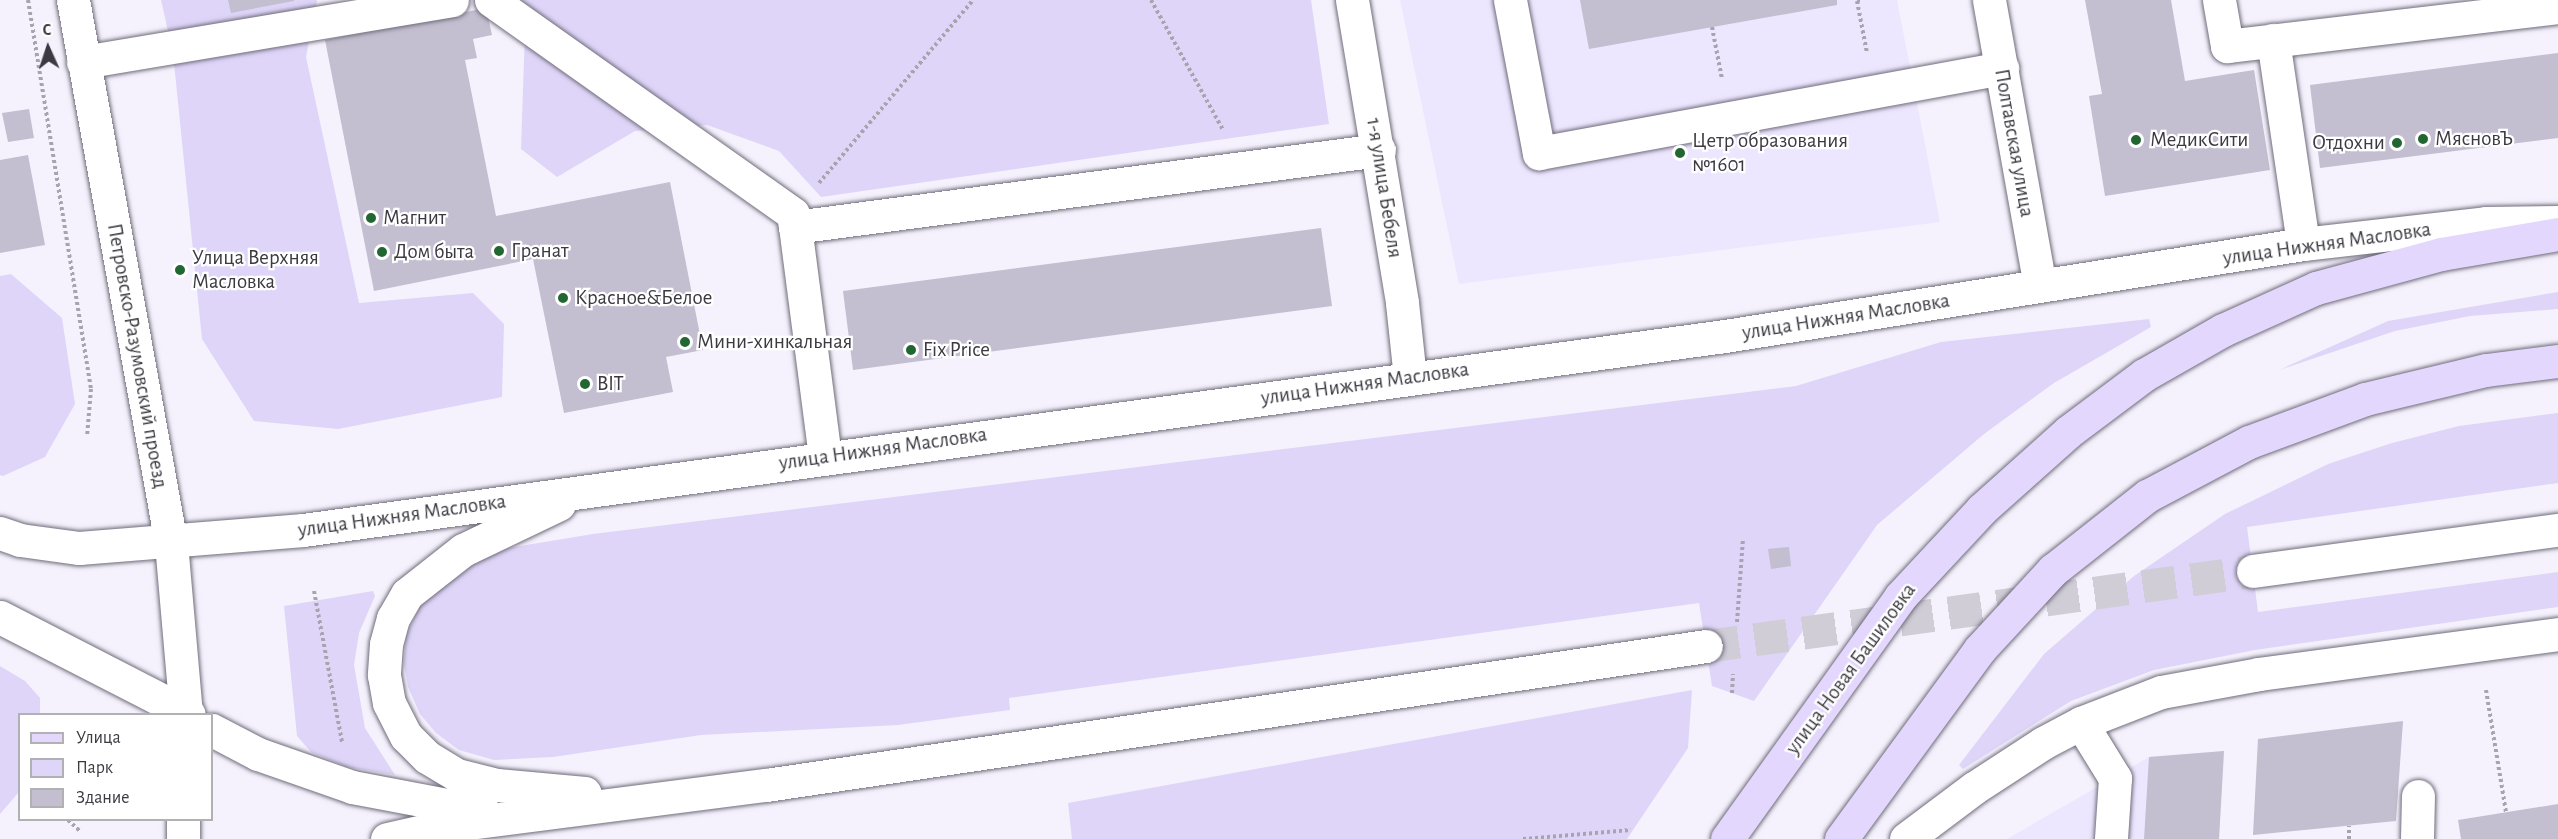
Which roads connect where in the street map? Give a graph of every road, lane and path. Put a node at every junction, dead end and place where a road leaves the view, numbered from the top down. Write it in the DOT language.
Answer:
graph roads {
  1 [pos="28,0"];
  2 [pos="73,0"];
  3 [pos="452,0"];
  4 [pos="491,0"];
  5 [pos="973,0"];
  6 [pos="1151,0"];
  7 [pos="1352,0"];
  8 [pos="1510,0"];
  9 [pos="1860,0"];
  10 [pos="1989,0"];
  11 [pos="2219,0"];
  12 [pos="411,3"];
  13 [pos="2558,7"];
  14 [pos="1712,27"];
  15 [pos="2273,40"];
  16 [pos="82,62"];
  17 [pos="2002,68"];
  18 [pos="1874,92"];
  19 [pos="1729,118"];
  20 [pos="1378,150"];
  21 [pos="1227,171"];
  22 [pos="794,220"];
  23 [pos="2558,222"];
  24 [pos="2558,234"];
  25 [pos="2303,244"];
  26 [pos="2040,285"];
  27 [pos="2558,361"];
  28 [pos="1410,378"];
  29 [pos="87,437"];
  30 [pos="825,458"];
  31 [pos="591,489"];
  32 [pos="2558,530"];
  33 [pos="0,533"];
  34 [pos="1743,539"];
  35 [pos="171,543"];
  36 [pos="2253,571"];
  37 [pos="314,591"];
  38 [pos="0,617"];
  39 [pos="1736,634"];
  40 [pos="2558,634"];
  41 [pos="1706,646"];
  42 [pos="1734,669"];
  43 [pos="2486,690"];
  44 [pos="1732,693"];
  45 [pos="183,713"];
  46 [pos="192,713"];
  47 [pos="2081,723"];
  48 [pos="213,729"];
  49 [pos="345,755"];
  50 [pos="2418,796"];
  51 [pos="648,798"];
  52 [pos="2506,812"];
  53 [pos="509,817"];
  54 [pos="70,821"];
  55 [pos="183,821"];
  56 [pos="445,826"];
  57 [pos="2349,826"];
  58 [pos="1631,830"];
  59 [pos="80,831"];
  60 [pos="183,839"];
  61 [pos="387,839"];
  62 [pos="412,839"];
  63 [pos="1523,839"];
  64 [pos="1727,839"];
  65 [pos="1841,839"];
  66 [pos="1906,839"];
  67 [pos="2111,839"];
  68 [pos="2349,839"];
  69 [pos="2417,839"];
  1 -- 29 [label="path"];
  2 -- 16 [label="street, Петровско-Разумовский проезд"];
  3 -- 12 [label="street"];
  4 -- 22 [label="street"];
  5 -- 22 [label="path"];
  6 -- 21 [label="path"];
  7 -- 20 [label="street, 1-я улица Бебеля"];
  8 -- 19 [label="street"];
  9 -- 18 [label="path"];
  10 -- 17 [label="street, Полтавская улица"];
  11 -- 15 [label="street"];
  12 -- 16 [label="street"];
  13 -- 15 [label="street"];
  14 -- 19 [label="path"];
  15 -- 25 [label="street"];
  16 -- 35 [label="street, Петровско-Разумовский проезд"];
  17 -- 18 [label="street"];
  17 -- 26 [label="street, Полтавская улица"];
  18 -- 19 [label="street"];
  20 -- 21 [label="street"];
  20 -- 28 [label="street, 1-я улица Бебеля"];
  21 -- 22 [label="street"];
  22 -- 30 [label="street"];
  23 -- 25 [label="street, улица Нижняя Масловка"];
  24 -- 64 [label="main road, улица Новая Башиловка"];
  25 -- 26 [label="street, улица Нижняя Масловка"];
  26 -- 28 [label="street, улица Нижняя Масловка"];
  27 -- 65 [label="main road"];
  28 -- 30 [label="street, улица Нижняя Масловка"];
  30 -- 31 [label="street, улица Нижняя Масловка"];
  31 -- 35 [label="street, улица Нижняя Масловка"];
  31 -- 51 [label="street"];
  32 -- 36 [label="street"];
  33 -- 35 [label="street"];
  34 -- 39 [label="path"];
  35 -- 46 [label="street, Петровско-Разумовский проезд"];
  37 -- 49 [label="path"];
  38 -- 45 [label="street"];
  40 -- 47 [label="street"];
  41 -- 51 [label="street"];
  42 -- 44 [label="path"];
  43 -- 52 [label="path"];
  47 -- 66 [label="street"];
  47 -- 67 [label="street"];
  48 -- 53 [label="street"];
  50 -- 69 [label="street"];
  51 -- 53 [label="street"];
  53 -- 56 [label="street"];
  54 -- 59 [label="path"];
  55 -- 60 [label="street"];
  56 -- 61 [label="street"];
  56 -- 62 [label="street"];
  57 -- 68 [label="path"];
  58 -- 63 [label="path"];
}
